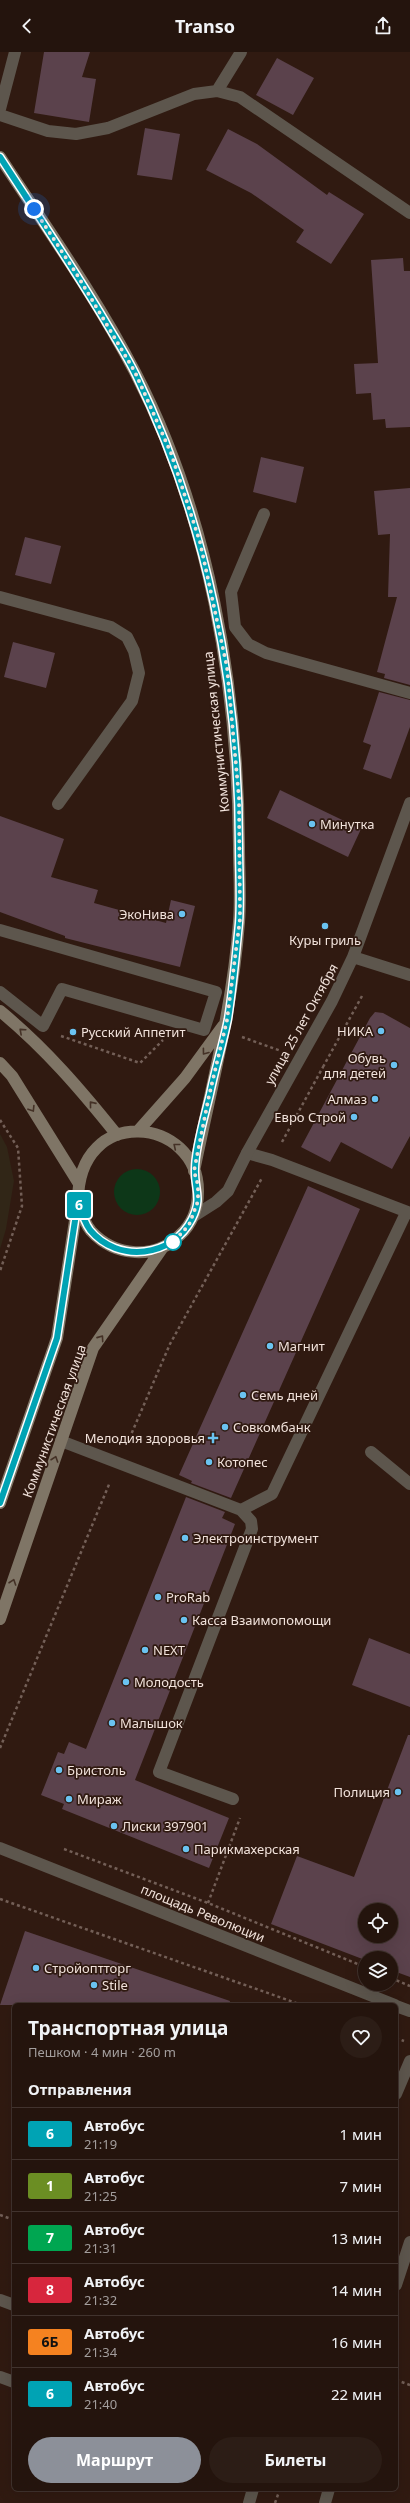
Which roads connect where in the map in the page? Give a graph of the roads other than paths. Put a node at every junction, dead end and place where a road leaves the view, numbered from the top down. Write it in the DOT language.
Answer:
graph roads {
  1 [pos="15,52"];
  2 [pos="241,52"];
  3 [pos="217,91"];
  4 [pos="0,109"];
  5 [pos="0,115"];
  6 [pos="0,157"];
  7 [pos="410,213"];
  8 [pos="264,514"];
  9 [pos="0,597"];
  10 [pos="410,693"];
  11 [pos="410,803"];
  12 [pos="58,804"];
  13 [pos="0,930"];
  14 [pos="353,957"];
  15 [pos="410,975"];
  16 [pos="0,992"];
  17 [pos="0,1011"];
  18 [pos="227,1020"];
  19 [pos="0,1063"];
  20 [pos="138,1131"];
  21 [pos="117,1135"];
  22 [pos="247,1152"];
  23 [pos="194,1171"];
  24 [pos="78,1182"];
  25 [pos="78,1201"];
  26 [pos="408,1213"];
  27 [pos="194,1216"];
  28 [pos="163,1247"];
  29 [pos="61,1441"];
  30 [pos="372,1452"];
  31 [pos="410,1484"];
  32 [pos="0,1503"];
  33 [pos="241,1510"];
  34 [pos="0,1619"];
  35 [pos="233,1799"];
  36 [pos="0,1848"];
  37 [pos="390,2003"];
  38 [pos="398,2006"];
  39 [pos="410,2011"];
  40 [pos="410,2061"];
  41 [pos="398,2089"];
  42 [pos="410,2242"];
  43 [pos="398,2279"];
  44 [pos="0,2300"];
  45 [pos="12,2304"];
  46 [pos="0,2377"];
  47 [pos="12,2381"];
  48 [pos="253,2491"];
  49 [pos="328,2491"];
  50 [pos="249,2503"];
  51 [pos="325,2503"];
  1 -- 4 [label="street"];
  2 -- 3 [label="street"];
  3 -- 5 [label="street"];
  3 -- 7 [label="street"];
  6 -- 18 [label="main road, Коммунистическая улица"];
  8 -- 10 [label="street"];
  9 -- 12 [label="street"];
  11 -- 14 [label="street, улица 25 лет Октября"];
  13 -- 16 [label="street"];
  14 -- 15 [label="street"];
  14 -- 22 [label="street, улица 25 лет Октября"];
  21 -- 17 [label="main road, one-way"];
  18 -- 20 [label="main road, Коммунистическая улица, one-way"];
  18 -- 23 [label="main road, Коммунистическая улица"];
  19 -- 24 [label="main road, one-way"];
  20 -- 21 [label="main road"];
  23 -- 20 [label="main road, one-way"];
  21 -- 24 [label="main road"];
  22 -- 26 [label="street"];
  22 -- 27 [label="street, улица 25 лет Октября"];
  23 -- 27 [label="main road"];
  24 -- 25 [label="main road"];
  25 -- 28 [label="main road"];
  25 -- 32 [label="main road, Коммунистическая улица"];
  26 -- 33 [label="street"];
  27 -- 28 [label="main road"];
  29 -- 28 [label="main road, Коммунистическая улица, one-way"];
  29 -- 33 [label="street"];
  34 -- 29 [label="main road, Коммунистическая улица, one-way"];
  30 -- 31 [label="street"];
  33 -- 35 [label="street"];
  36 -- 37 [label="street, площадь Революции"];
  38 -- 39 [label="street, площадь Революции"];
  40 -- 41 [label="street"];
  42 -- 43 [label="street"];
  44 -- 45 [label="street"];
  46 -- 47 [label="street"];
  48 -- 50 [label="street"];
  49 -- 51 [label="street"];
}
